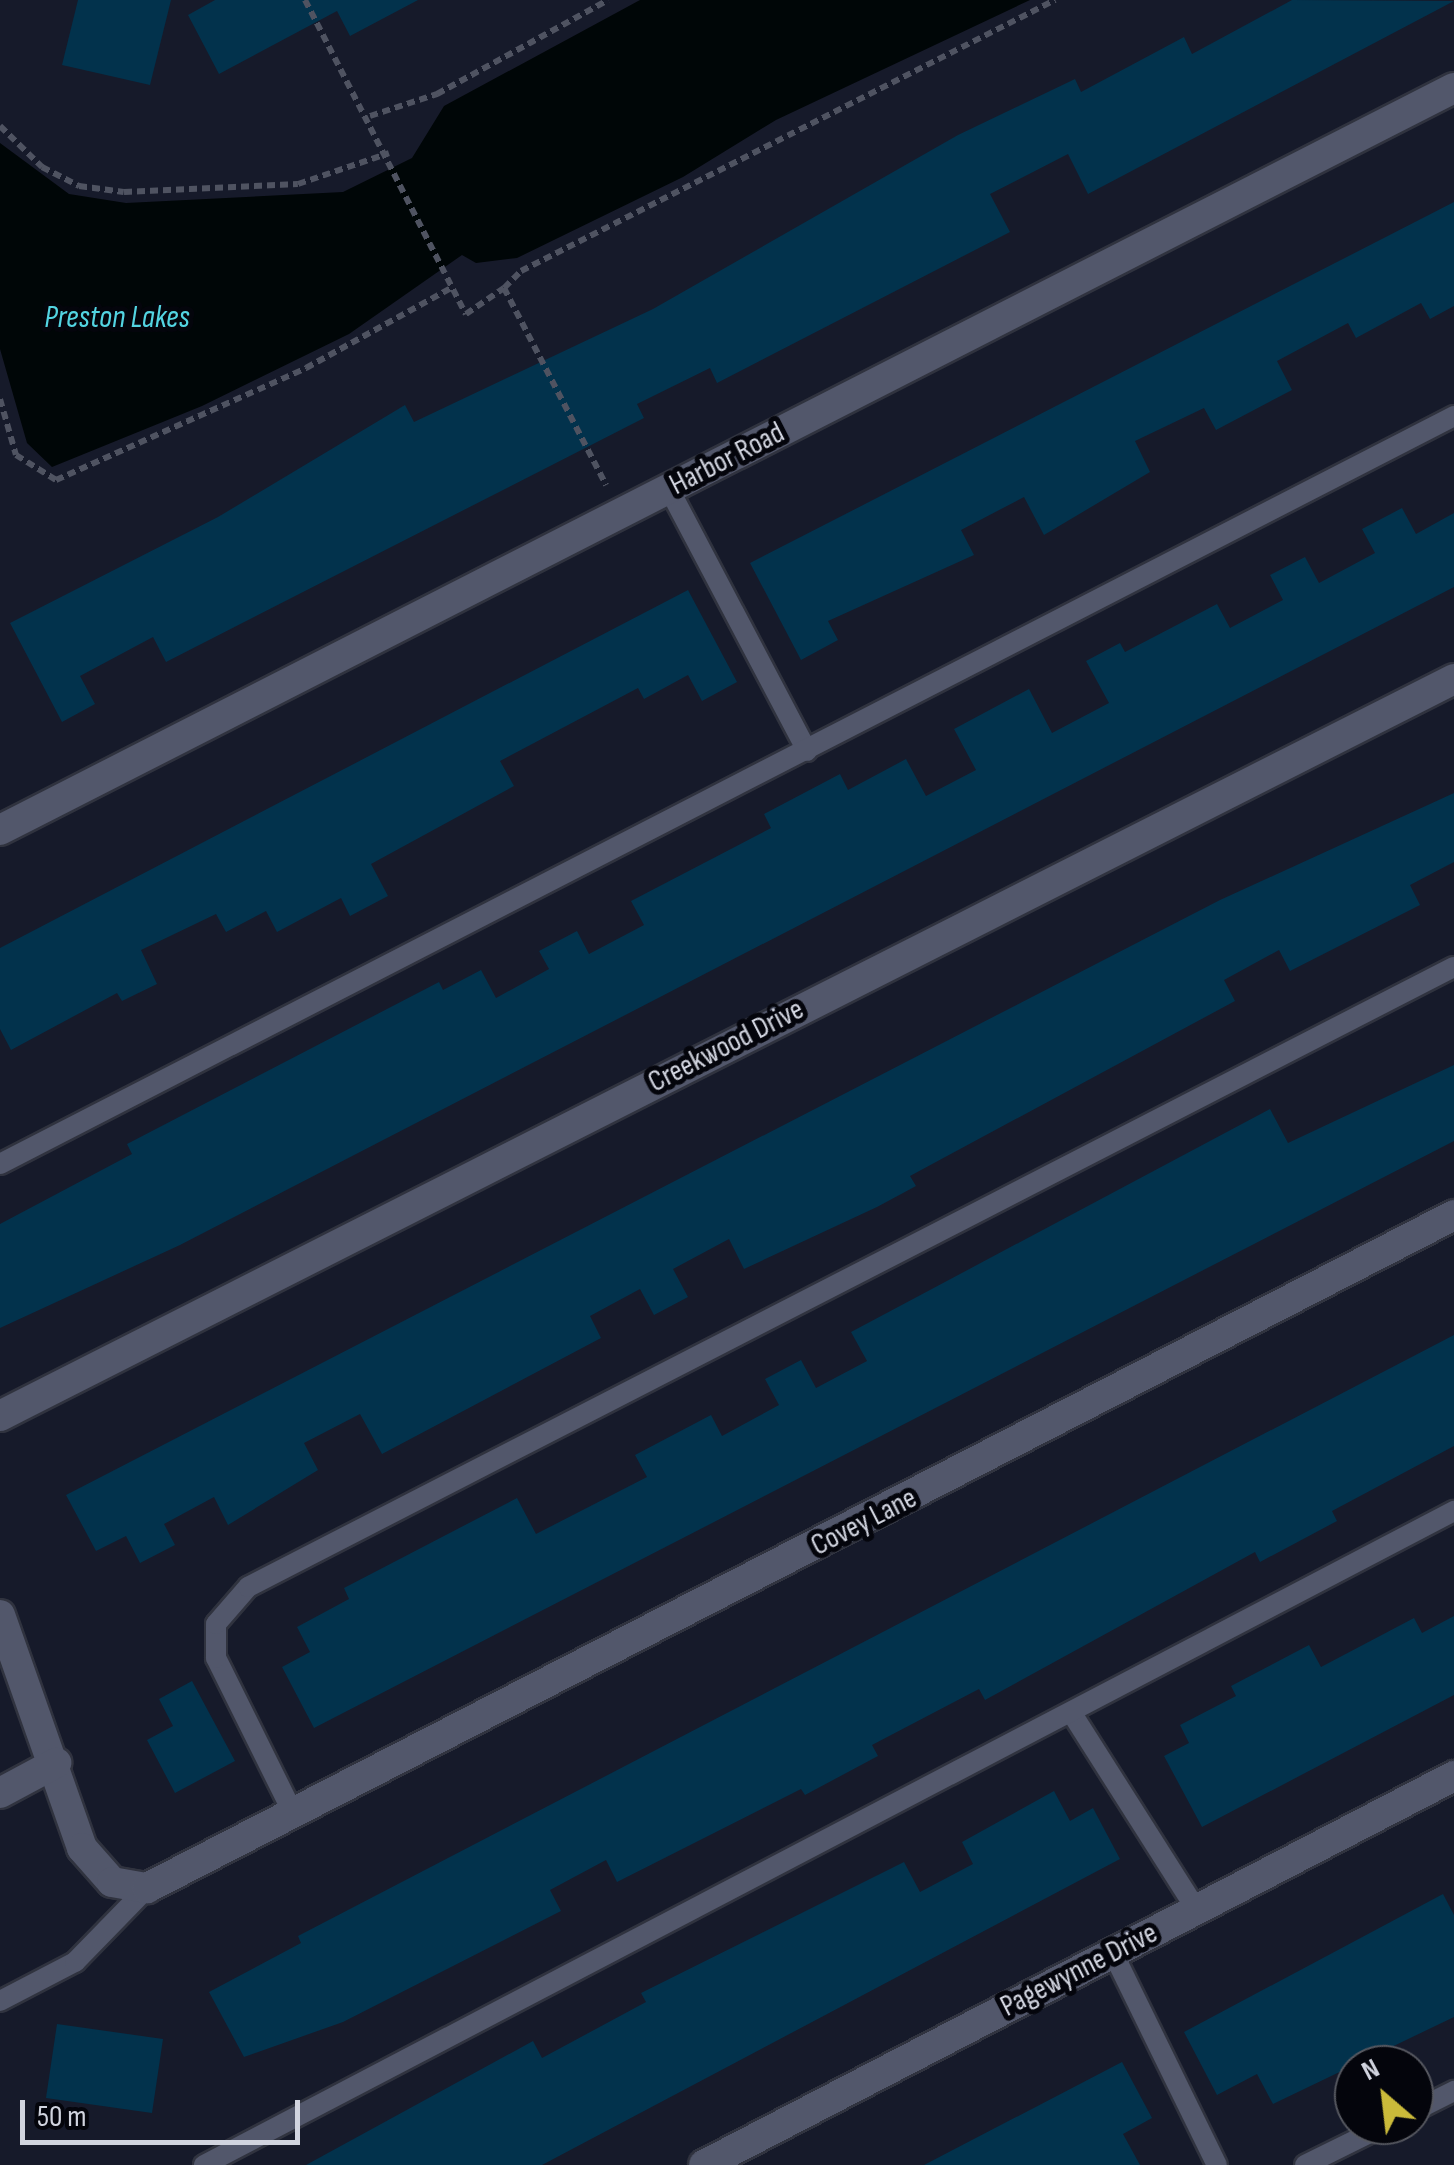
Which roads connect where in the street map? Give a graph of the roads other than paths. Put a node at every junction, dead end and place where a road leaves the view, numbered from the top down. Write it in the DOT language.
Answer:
graph roads {
  1 [pos="1454,88"];
  2 [pos="1454,416"];
  3 [pos="669,488"];
  4 [pos="1454,679"];
  5 [pos="808,752"];
  6 [pos="0,830"];
  7 [pos="1454,967"];
  8 [pos="0,1164"];
  9 [pos="1454,1215"];
  10 [pos="0,1416"];
  11 [pos="1454,1511"];
  12 [pos="0,1615"];
  13 [pos="1070,1712"];
  14 [pos="56,1762"];
  15 [pos="1454,1776"];
  16 [pos="0,1793"];
  17 [pos="285,1823"];
  18 [pos="147,1888"];
  19 [pos="1196,1909"];
  20 [pos="1113,1953"];
  21 [pos="0,2001"];
  22 [pos="1346,2145"];
  23 [pos="204,2165"];
  24 [pos="704,2165"];
  25 [pos="1218,2165"];
  26 [pos="1305,2165"];
  1 -- 3 [label="street, Harbor Road"];
  2 -- 5 [label="lane"];
  3 -- 5 [label="lane"];
  3 -- 6 [label="street, Harbor Road"];
  4 -- 10 [label="street, Creekwood Drive"];
  5 -- 8 [label="lane"];
  7 -- 17 [label="lane"];
  9 -- 17 [label="street, Covey Lane"];
  11 -- 13 [label="lane"];
  12 -- 14 [label="street"];
  13 -- 19 [label="lane"];
  13 -- 23 [label="lane"];
  14 -- 16 [label="street"];
  14 -- 18 [label="street"];
  15 -- 19 [label="street, Pagewynne Drive"];
  17 -- 18 [label="street, Covey Lane"];
  18 -- 21 [label="lane"];
  19 -- 20 [label="street, Pagewynne Drive"];
  20 -- 24 [label="street, Pagewynne Drive"];
  20 -- 25 [label="lane"];
  22 -- 26 [label="lane"];
}
